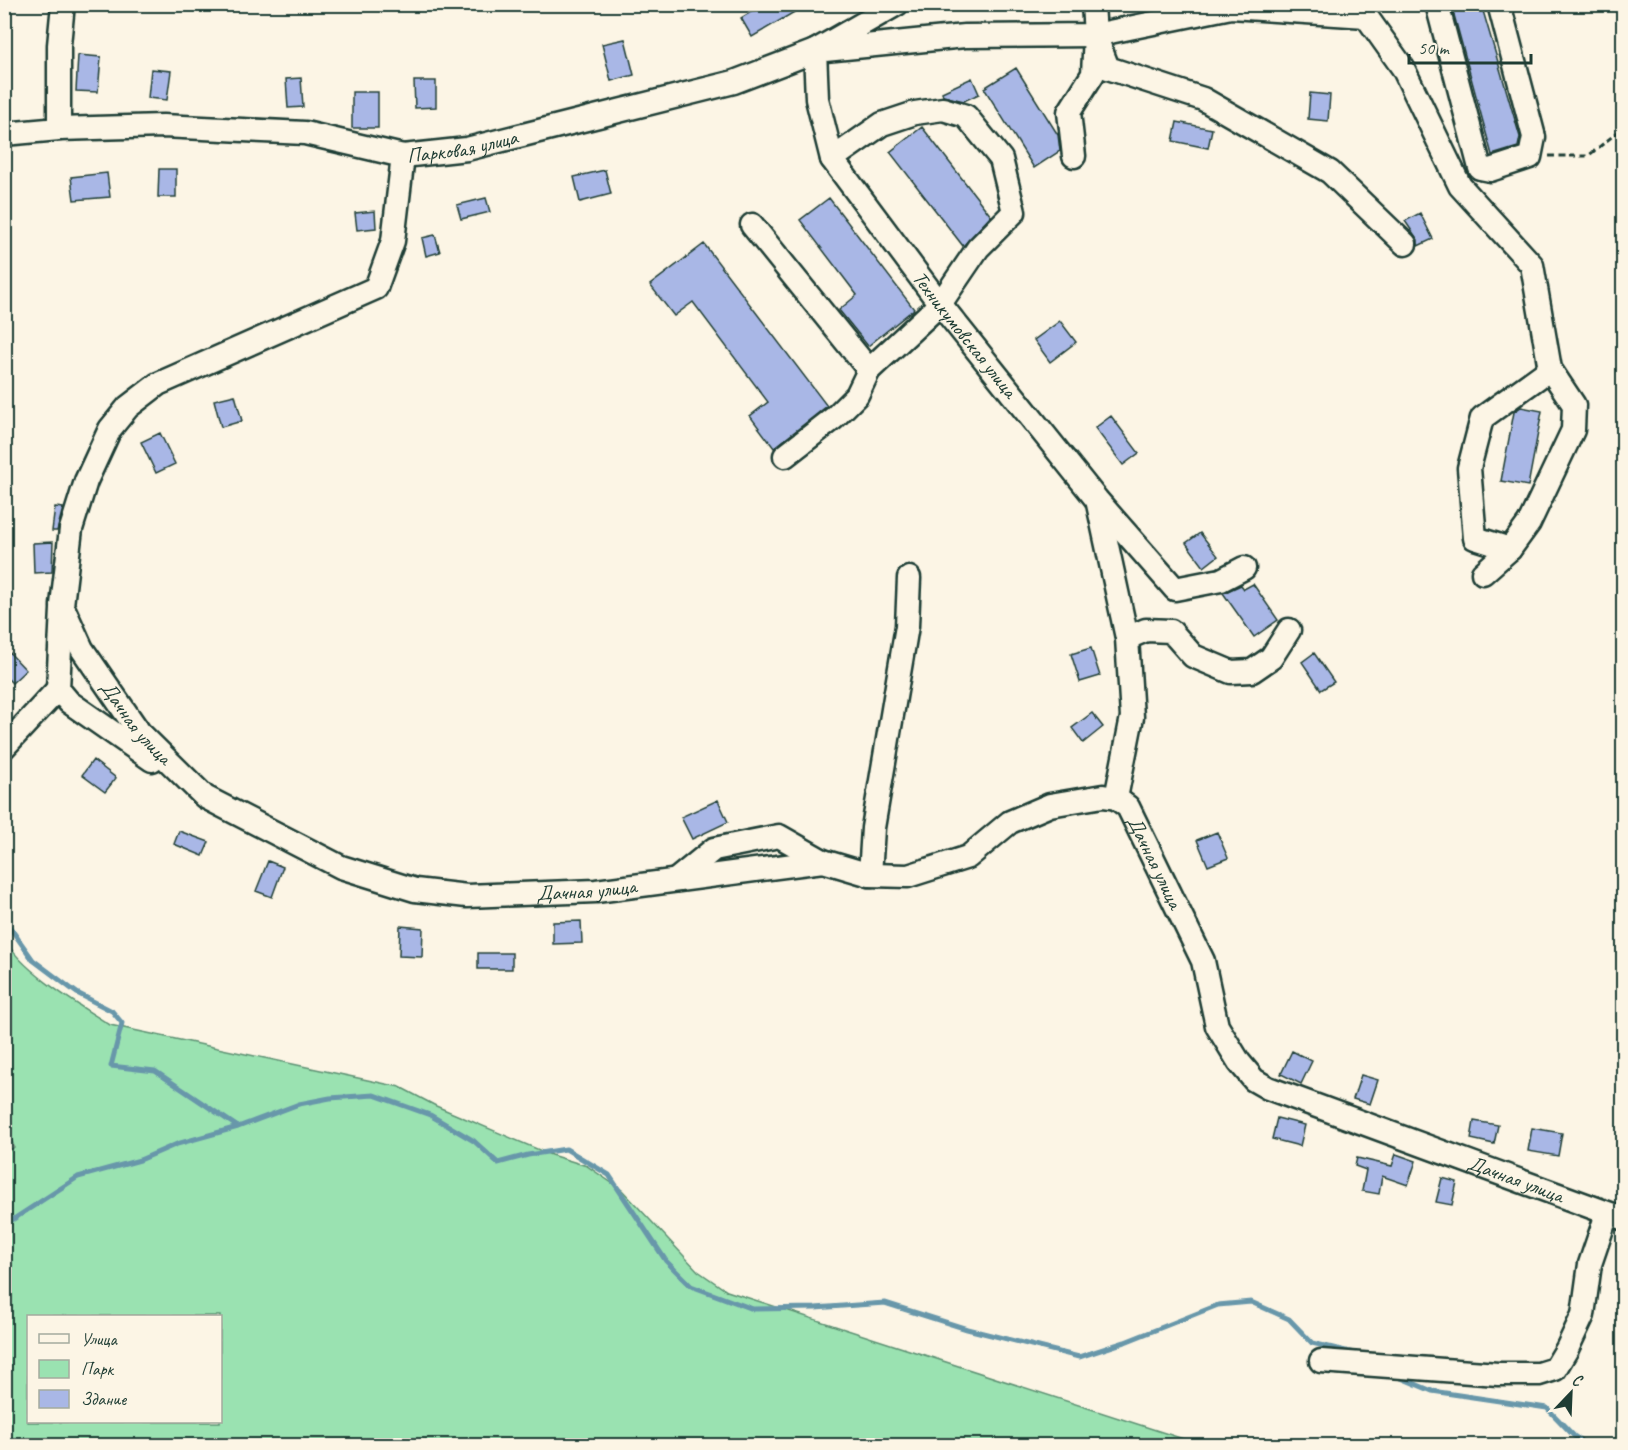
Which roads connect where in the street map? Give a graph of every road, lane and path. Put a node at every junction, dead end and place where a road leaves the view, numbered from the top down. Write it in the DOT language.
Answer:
graph roads {
  1 [pos="63,4"];
  2 [pos="897,4"];
  3 [pos="1093,4"];
  4 [pos="1437,4"];
  5 [pos="1499,4"];
  6 [pos="1365,10"];
  7 [pos="1095,35"];
  8 [pos="815,51"];
  9 [pos="1623,127"];
  10 [pos="59,129"];
  11 [pos="4,134"];
  12 [pos="403,156"];
  13 [pos="1074,156"];
  14 [pos="1530,157"];
  15 [pos="832,159"];
  16 [pos="752,225"];
  17 [pos="1405,244"];
  18 [pos="940,304"];
  19 [pos="1550,369"];
  20 [pos="869,370"];
  21 [pos="785,456"];
  22 [pos="1097,500"];
  23 [pos="1510,549"];
  24 [pos="1244,568"];
  25 [pos="1483,573"];
  26 [pos="909,578"];
  27 [pos="62,605"];
  28 [pos="1289,630"];
  29 [pos="1127,638"];
  30 [pos="58,689"];
  31 [pos="4,747"];
  32 [pos="205,797"];
  33 [pos="1116,798"];
  34 [pos="823,861"];
  35 [pos="870,876"];
  36 [pos="675,881"];
  37 [pos="1615,1216"];
  38 [pos="1321,1361"];
  1 -- 10 [label="street"];
  2 -- 8 [label="street, Парковая улица"];
  3 -- 7 [label="street"];
  4 -- 14 [label="street"];
  5 -- 14 [label="street"];
  6 -- 7 [label="street"];
  6 -- 19 [label="street"];
  7 -- 8 [label="street"];
  7 -- 13 [label="street"];
  7 -- 17 [label="street"];
  8 -- 12 [label="street, Парковая улица"];
  8 -- 15 [label="street, Техникумовская улица"];
  9 -- 14 [label="path"];
  10 -- 11 [label="street, Парковая улица"];
  10 -- 12 [label="street, Парковая улица"];
  12 -- 27 [label="street"];
  15 -- 18 [label="street, Техникумовская улица"];
  15 -- 18 [label="street"];
  16 -- 20 [label="street"];
  18 -- 20 [label="street"];
  18 -- 22 [label="street, Техникумовская улица"];
  19 -- 23 [label="street"];
  19 -- 23 [label="street"];
  20 -- 21 [label="street"];
  22 -- 24 [label="street, Техникумовская улица"];
  22 -- 29 [label="street"];
  23 -- 25 [label="street"];
  26 -- 35 [label="street"];
  27 -- 30 [label="street"];
  27 -- 32 [label="street, Дачная улица"];
  28 -- 29 [label="street"];
  29 -- 33 [label="street"];
  30 -- 31 [label="street"];
  30 -- 32 [label="street"];
  32 -- 36 [label="street, Дачная улица"];
  33 -- 35 [label="street, Дачная улица"];
  33 -- 37 [label="street, Дачная улица"];
  34 -- 35 [label="street, Дачная улица"];
  34 -- 36 [label="street, Дачная улица"];
  34 -- 36 [label="street"];
  37 -- 38 [label="street"];
}
